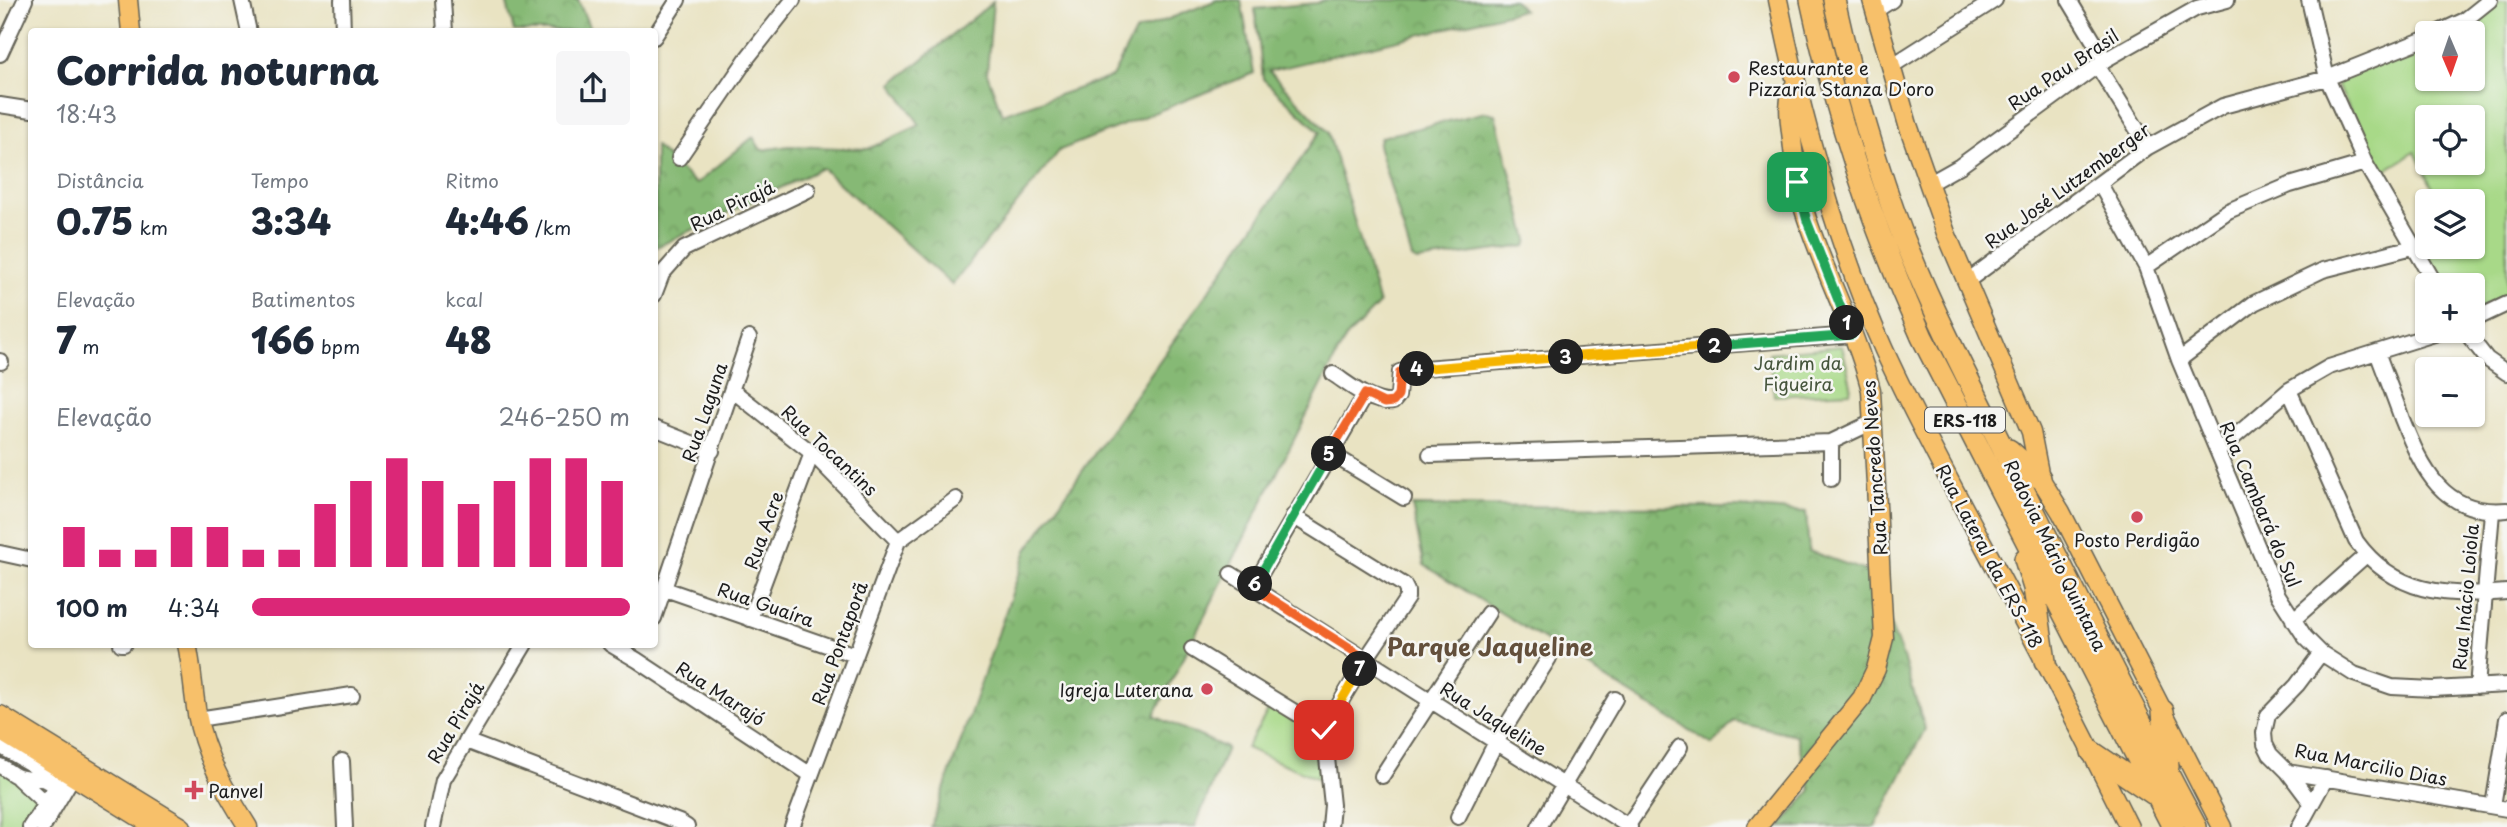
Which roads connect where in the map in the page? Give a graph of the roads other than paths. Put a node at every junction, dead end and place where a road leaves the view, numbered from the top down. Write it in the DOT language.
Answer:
graph roads {
  1 [pos="25,0"];
  2 [pos="128,0"];
  3 [pos="242,0"];
  4 [pos="342,0"];
  5 [pos="443,0"];
  6 [pos="678,0"];
  7 [pos="793,0"];
  8 [pos="1778,0"];
  9 [pos="1811,0"];
  10 [pos="1892,0"];
  11 [pos="1995,0"];
  12 [pos="2069,0"];
  13 [pos="2227,0"];
  14 [pos="2309,0"];
  15 [pos="2490,0"];
  16 [pos="1837,1"];
  17 [pos="1873,5"];
  18 [pos="2463,21"];
  19 [pos="131,28"];
  20 [pos="248,28"];
  21 [pos="343,28"];
  22 [pos="445,28"];
  23 [pos="658,31"];
  24 [pos="2415,43"];
  25 [pos="0,54"];
  26 [pos="2101,63"];
  27 [pos="1890,67"];
  28 [pos="2327,78"];
  29 [pos="1796,83"];
  30 [pos="0,105"];
  31 [pos="28,109"];
  32 [pos="2148,147"];
  33 [pos="679,158"];
  34 [pos="2365,163"];
  35 [pos="1819,171"];
  36 [pos="1797,182"];
  37 [pos="1928,184"];
  38 [pos="2100,184"];
  39 [pos="808,190"];
  40 [pos="2413,247"];
  41 [pos="2146,267"];
  42 [pos="2429,273"];
  43 [pos="1966,282"];
  44 [pos="658,284"];
  45 [pos="2507,304"];
  46 [pos="2485,314"];
  47 [pos="1852,335"];
  48 [pos="749,338"];
  49 [pos="2415,340"];
  50 [pos="2474,343"];
  51 [pos="2376,352"];
  52 [pos="2179,360"];
  53 [pos="2507,373"];
  54 [pos="1333,374"];
  55 [pos="733,390"];
  56 [pos="2290,390"];
  57 [pos="1365,394"];
  58 [pos="1873,422"];
  59 [pos="658,430"];
  60 [pos="2000,441"];
  61 [pos="1831,442"];
  62 [pos="712,451"];
  63 [pos="2218,451"];
  64 [pos="811,453"];
  65 [pos="1330,453"];
  66 [pos="1430,455"];
  67 [pos="2040,478"];
  68 [pos="1831,479"];
  69 [pos="1404,498"];
  70 [pos="956,499"];
  71 [pos="2011,510"];
  72 [pos="2507,510"];
  73 [pos="2492,512"];
  74 [pos="1293,516"];
  75 [pos="898,541"];
  76 [pos="0,553"];
  77 [pos="2366,555"];
  78 [pos="28,559"];
  79 [pos="1230,574"];
  80 [pos="1253,587"];
  81 [pos="665,589"];
  82 [pos="2507,592"];
  83 [pos="2484,594"];
  84 [pos="658,607"];
  85 [pos="1488,613"];
  86 [pos="750,619"];
  87 [pos="2294,620"];
  88 [pos="188,648"];
  89 [pos="523,648"];
  90 [pos="617,648"];
  91 [pos="1192,649"];
  92 [pos="2321,653"];
  93 [pos="855,655"];
  94 [pos="1549,658"];
  95 [pos="1366,659"];
  96 [pos="2045,662"];
  97 [pos="2507,685"];
  98 [pos="2477,687"];
  99 [pos="352,695"];
  100 [pos="1615,699"];
  101 [pos="1431,701"];
  102 [pos="2163,711"];
  103 [pos="0,715"];
  104 [pos="198,719"];
  105 [pos="2507,719"];
  106 [pos="1324,730"];
  107 [pos="0,731"];
  108 [pos="466,741"];
  109 [pos="1496,742"];
  110 [pos="0,746"];
  111 [pos="1680,747"];
  112 [pos="2092,752"];
  113 [pos="342,761"];
  114 [pos="0,766"];
  115 [pos="2288,772"];
  116 [pos="811,775"];
  117 [pos="1382,776"];
  118 [pos="2169,776"];
  119 [pos="18,778"];
  120 [pos="2326,778"];
  121 [pos="65,781"];
  122 [pos="1563,784"];
  123 [pos="2157,797"];
  124 [pos="45,803"];
  125 [pos="2312,804"];
  126 [pos="2500,808"];
  127 [pos="1458,817"];
  128 [pos="30,827"];
  129 [pos="43,827"];
  130 [pos="155,827"];
  131 [pos="182,827"];
  132 [pos="248,827"];
  133 [pos="345,827"];
  134 [pos="433,827"];
  135 [pos="687,827"];
  136 [pos="792,827"];
  137 [pos="1330,827"];
  138 [pos="1539,827"];
  139 [pos="1628,827"];
  140 [pos="1757,827"];
  141 [pos="2129,827"];
  142 [pos="2173,827"];
  143 [pos="2196,827"];
  144 [pos="2222,827"];
  145 [pos="2300,827"];
  1 -- 25 [label="street"];
  2 -- 19 [label="main road"];
  3 -- 20 [label="street"];
  4 -- 21 [label="street"];
  5 -- 22 [label="street"];
  6 -- 23 [label="street"];
  7 -- 33 [label="street"];
  8 -- 29 [label="main road, Rua Lateral da ERS-118"];
  9 -- 71 [label="highway, Rodovia Mário Quintana / ERS-118"];
  10 -- 17 [label="street"];
  11 -- 27 [label="street"];
  12 -- 26 [label="street"];
  13 -- 26 [label="street, Rua Pau Brasil"];
  14 -- 28 [label="street"];
  15 -- 18 [label="street"];
  16 -- 60 [label="highway, Rodovia Mário Quintana / ERS-118"];
  17 -- 27 [label="main road"];
  24 -- 28 [label="street, Rua José Lutzemberger"];
  26 -- 32 [label="street"];
  26 -- 37 [label="street, Rua Pau Brasil"];
  27 -- 37 [label="main road"];
  28 -- 32 [label="street, Rua José Lutzemberger"];
  28 -- 34 [label="street"];
  29 -- 35 [label="main road, Rua Lateral da ERS-118"];
  29 -- 36 [label="main road, Rua Tancredo Neves"];
  30 -- 31 [label="street"];
  32 -- 38 [label="street, Rua José Lutzemberger"];
  34 -- 40 [label="street"];
  34 -- 41 [label="street"];
  35 -- 36 [label="main road"];
  35 -- 96 [label="main road, Rua Lateral da ERS-118"];
  36 -- 47 [label="main road, Rua Tancredo Neves"];
  37 -- 43 [label="main road"];
  38 -- 41 [label="street, Rua Cambará do Sul"];
  38 -- 43 [label="street, Rua José Lutzemberger"];
  39 -- 44 [label="street, Rua Pirajá"];
  40 -- 42 [label="street"];
  40 -- 52 [label="street"];
  41 -- 52 [label="street, Rua Cambará do Sul"];
  43 -- 67 [label="main road"];
  45 -- 46 [label="street"];
  47 -- 57 [label="street"];
  47 -- 58 [label="main road, Rua Tancredo Neves"];
  48 -- 55 [label="street, Rua Laguna"];
  49 -- 51 [label="street"];
  50 -- 53 [label="street"];
  51 -- 56 [label="street"];
  51 -- 73 [label="street"];
  52 -- 63 [label="street, Rua Cambará do Sul"];
  54 -- 57 [label="street"];
  55 -- 62 [label="street, Rua Laguna"];
  55 -- 64 [label="street, Rua Tocantins"];
  56 -- 63 [label="street"];
  56 -- 77 [label="street"];
  57 -- 65 [label="street"];
  58 -- 61 [label="street"];
  58 -- 140 [label="main road, Rua Tancredo Neves"];
  59 -- 62 [label="street"];
  60 -- 67 [label="highway"];
  60 -- 118 [label="highway, Rodovia Mário Quintana / ERS-118"];
  61 -- 66 [label="street"];
  61 -- 68 [label="street"];
  62 -- 81 [label="street, Rua Laguna"];
  63 -- 87 [label="street, Rua Cambará do Sul"];
  64 -- 75 [label="street, Rua Tocantins"];
  64 -- 86 [label="street, Rua Acre"];
  65 -- 69 [label="street"];
  65 -- 74 [label="street"];
  67 -- 102 [label="main road"];
  70 -- 75 [label="street"];
  71 -- 96 [label="highway"];
  71 -- 123 [label="highway, Rodovia Mário Quintana / ERS-118"];
  72 -- 73 [label="street"];
  73 -- 83 [label="street, Rua Inácio Loiola"];
  74 -- 80 [label="street"];
  74 -- 95 [label="street"];
  75 -- 93 [label="street, Rua Pontaporã"];
  76 -- 78 [label="street"];
  77 -- 83 [label="street"];
  77 -- 87 [label="street"];
  79 -- 80 [label="street, Rua Jaqueline"];
  80 -- 95 [label="street, Rua Jaqueline"];
  81 -- 84 [label="street, Rua Laguna"];
  81 -- 86 [label="street, Rua Guaíra"];
  82 -- 83 [label="street"];
  83 -- 98 [label="street, Rua Inácio Loiola"];
  85 -- 101 [label="street"];
  86 -- 93 [label="street, Rua Guaíra"];
  87 -- 92 [label="street, Rua Cambará do Sul"];
  88 -- 104 [label="main road"];
  89 -- 108 [label="street, Rua Pirajá"];
  90 -- 116 [label="street, Rua Marajó"];
  91 -- 106 [label="street"];
  92 -- 98 [label="street, Rua Cambará do Sul"];
  92 -- 115 [label="street, Rua Marcilio Dias"];
  93 -- 116 [label="street, Rua Pontaporã"];
  94 -- 109 [label="street"];
  95 -- 101 [label="street, Rua Jaqueline"];
  95 -- 106 [label="street"];
  96 -- 112 [label="main road, Rua Lateral da ERS-118"];
  97 -- 98 [label="street, Rua Cambará do Sul"];
  99 -- 104 [label="street"];
  100 -- 122 [label="street"];
  101 -- 109 [label="street, Rua Jaqueline"];
  101 -- 117 [label="street"];
  102 -- 118 [label="highway"];
  102 -- 144 [label="main road"];
  103 -- 131 [label="main road"];
  104 -- 132 [label="main road"];
  105 -- 126 [label="street"];
  106 -- 137 [label="street"];
  107 -- 121 [label="main road"];
  108 -- 134 [label="street, Rua Pirajá"];
  108 -- 135 [label="street"];
  109 -- 122 [label="street, Rua Jaqueline"];
  109 -- 127 [label="street"];
  110 -- 121 [label="street"];
  111 -- 139 [label="street"];
  112 -- 123 [label="highway"];
  112 -- 141 [label="main road, Rua Lateral da ERS-118"];
  113 -- 133 [label="street"];
  114 -- 119 [label="street"];
  115 -- 120 [label="street, Rua Marcilio Dias"];
  115 -- 125 [label="street"];
  116 -- 136 [label="street, Rua Pontaporã"];
  118 -- 143 [label="highway, Rodovia Mário Quintana / ERS-118"];
  119 -- 121 [label="street"];
  119 -- 124 [label="street"];
  120 -- 125 [label="street"];
  120 -- 126 [label="street, Rua Marcilio Dias"];
  121 -- 124 [label="street"];
  121 -- 129 [label="street"];
  121 -- 130 [label="main road"];
  122 -- 138 [label="street"];
  122 -- 139 [label="street, Rua Jaqueline"];
  123 -- 142 [label="highway, Rodovia Mário Quintana / ERS-118"];
  124 -- 128 [label="street"];
  125 -- 145 [label="street"];
}
